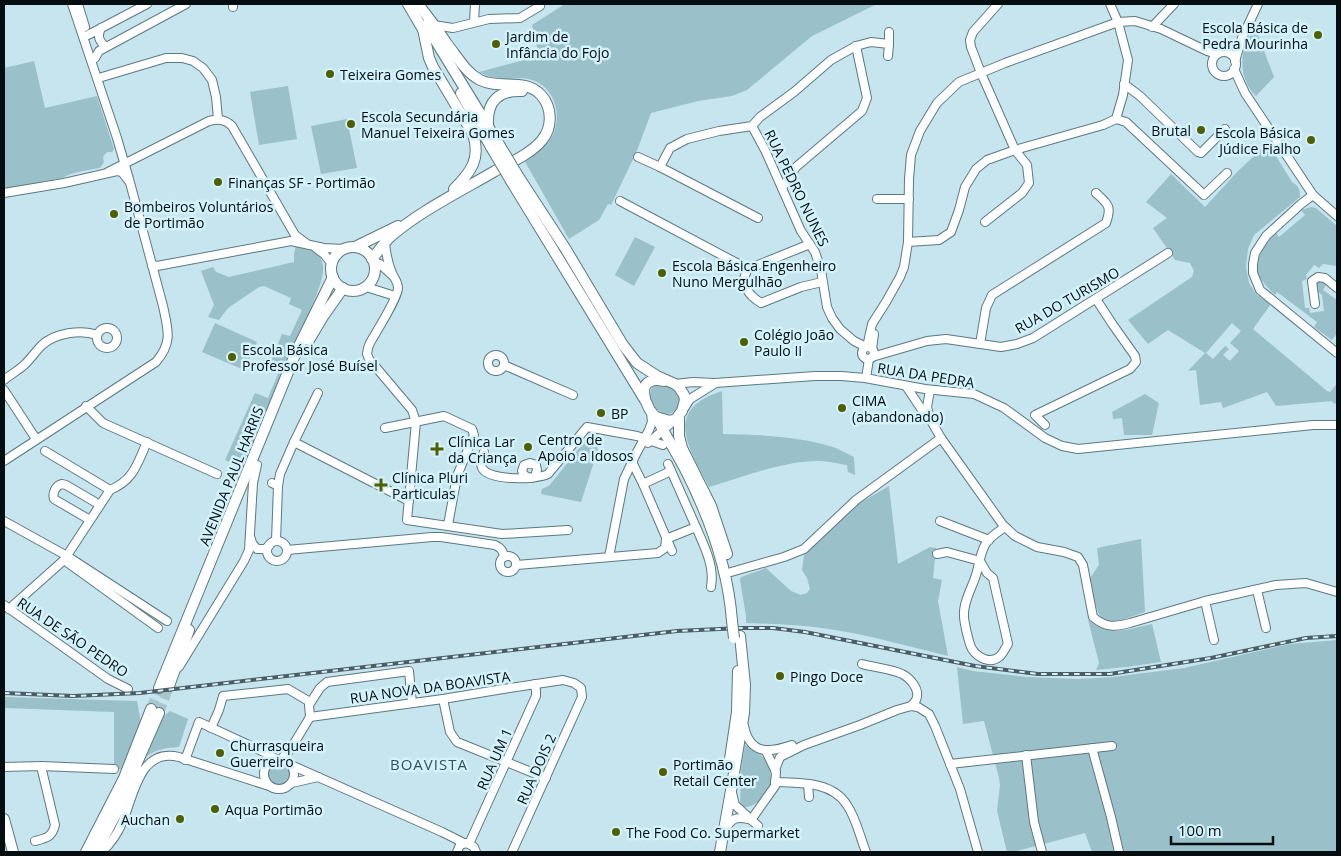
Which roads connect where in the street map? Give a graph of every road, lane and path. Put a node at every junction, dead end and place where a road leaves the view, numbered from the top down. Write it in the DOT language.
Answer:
graph roads {
  1 [pos="72,4"];
  2 [pos="78,4"];
  3 [pos="147,4"];
  4 [pos="186,4"];
  5 [pos="408,4"];
  6 [pos="416,4"];
  7 [pos="475,4"];
  8 [pos="986,4"];
  9 [pos="1110,4"];
  10 [pos="1174,4"];
  11 [pos="1258,4"];
  12 [pos="540,6"];
  13 [pos="996,6"];
  14 [pos="474,22"];
  15 [pos="1118,22"];
  16 [pos="433,25"];
  17 [pos="1152,27"];
  18 [pos="101,28"];
  19 [pos="423,29"];
  20 [pos="889,32"];
  21 [pos="88,35"];
  22 [pos="1242,38"];
  23 [pos="889,44"];
  24 [pos="1193,44"];
  25 [pos="856,46"];
  26 [pos="106,47"];
  27 [pos="1229,53"];
  28 [pos="1217,54"];
  29 [pos="888,56"];
  30 [pos="95,58"];
  31 [pos="1212,63"];
  32 [pos="1235,65"];
  33 [pos="981,73"];
  34 [pos="1224,76"];
  35 [pos="102,77"];
  36 [pos="1124,84"];
  37 [pos="1245,93"];
  38 [pos="218,119"];
  39 [pos="1116,119"];
  40 [pos="488,124"];
  41 [pos="752,126"];
  42 [pos="1225,130"];
  43 [pos="495,146"];
  44 [pos="123,148"];
  45 [pos="1015,150"];
  46 [pos="143,155"];
  47 [pos="638,157"];
  48 [pos="127,162"];
  49 [pos="660,167"];
  50 [pos="108,172"];
  51 [pos="1227,173"];
  52 [pos="516,180"];
  53 [pos="131,185"];
  54 [pos="782,188"];
  55 [pos="454,189"];
  56 [pos="4,193"];
  57 [pos="1096,193"];
  58 [pos="1314,195"];
  59 [pos="877,199"];
  60 [pos="909,199"];
  61 [pos="620,201"];
  62 [pos="1337,216"];
  63 [pos="758,218"];
  64 [pos="985,222"];
  65 [pos="289,224"];
  66 [pos="284,242"];
  67 [pos="908,242"];
  68 [pos="386,243"];
  69 [pos="810,244"];
  70 [pos="311,245"];
  71 [pos="355,247"];
  72 [pos="344,249"];
  73 [pos="1168,253"];
  74 [pos="373,260"];
  75 [pos="332,264"];
  76 [pos="154,265"];
  77 [pos="748,269"];
  78 [pos="392,275"];
  79 [pos="333,277"];
  80 [pos="822,282"];
  81 [pos="366,287"];
  82 [pos="343,288"];
  83 [pos="1337,288"];
  84 [pos="380,292"];
  85 [pos="396,296"];
  86 [pos="1096,299"];
  87 [pos="1315,304"];
  88 [pos="388,312"];
  89 [pos="97,335"];
  90 [pos="980,344"];
  91 [pos="869,352"];
  92 [pos="1337,353"];
  93 [pos="504,365"];
  94 [pos="866,378"];
  95 [pos="4,380"];
  96 [pos="672,383"];
  97 [pos="715,383"];
  98 [pos="906,386"];
  99 [pos="4,390"];
  100 [pos="930,390"];
  101 [pos="318,393"];
  102 [pos="573,395"];
  103 [pos="645,400"];
  104 [pos="86,406"];
  105 [pos="654,414"];
  106 [pos="679,415"];
  107 [pos="930,419"];
  108 [pos="416,422"];
  109 [pos="1045,425"];
  110 [pos="1337,425"];
  111 [pos="385,428"];
  112 [pos="662,430"];
  113 [pos="36,438"];
  114 [pos="941,438"];
  115 [pos="648,440"];
  116 [pos="147,442"];
  117 [pos="294,442"];
  118 [pos="663,444"];
  119 [pos="675,450"];
  120 [pos="45,451"];
  121 [pos="484,452"];
  122 [pos="637,452"];
  123 [pos="4,460"];
  124 [pos="632,462"];
  125 [pos="257,466"];
  126 [pos="217,474"];
  127 [pos="643,484"];
  128 [pos="110,490"];
  129 [pos="409,501"];
  130 [pos="100,505"];
  131 [pos="90,520"];
  132 [pos="4,521"];
  133 [pos="940,521"];
  134 [pos="448,525"];
  135 [pos="696,527"];
  136 [pos="1005,527"];
  137 [pos="568,530"];
  138 [pos="250,534"];
  139 [pos="666,539"];
  140 [pos="989,540"];
  141 [pos="272,544"];
  142 [pos="287,550"];
  143 [pos="672,551"];
  144 [pos="937,554"];
  145 [pos="269,556"];
  146 [pos="504,557"];
  147 [pos="609,557"];
  148 [pos="65,558"];
  149 [pos="244,561"];
  150 [pos="980,561"];
  151 [pos="517,565"];
  152 [pos="732,572"];
  153 [pos="712,587"];
  154 [pos="1257,590"];
  155 [pos="1337,592"];
  156 [pos="1205,601"];
  157 [pos="6,607"];
  158 [pos="167,620"];
  159 [pos="736,621"];
  160 [pos="158,628"];
  161 [pos="1266,628"];
  162 [pos="737,637"];
  163 [pos="1214,640"];
  164 [pos="862,664"];
  165 [pos="167,684"];
  166 [pos="535,684"];
  167 [pos="128,689"];
  168 [pos="916,691"];
  169 [pos="582,697"];
  170 [pos="443,699"];
  171 [pos="310,702"];
  172 [pos="412,703"];
  173 [pos="911,706"];
  174 [pos="929,714"];
  175 [pos="310,716"];
  176 [pos="742,721"];
  177 [pos="211,728"];
  178 [pos="792,745"];
  179 [pos="1112,746"];
  180 [pos="1092,748"];
  181 [pos="766,751"];
  182 [pos="1026,755"];
  183 [pos="139,760"];
  184 [pos="185,760"];
  185 [pos="284,761"];
  186 [pos="506,762"];
  187 [pos="950,764"];
  188 [pos="41,766"];
  189 [pos="4,767"];
  190 [pos="114,768"];
  191 [pos="775,770"];
  192 [pos="318,777"];
  193 [pos="546,778"];
  194 [pos="292,782"];
  195 [pos="776,782"];
  196 [pos="808,784"];
  197 [pos="269,786"];
  198 [pos="118,791"];
  199 [pos="731,791"];
  200 [pos="809,797"];
  201 [pos="4,820"];
  202 [pos="751,820"];
  203 [pos="758,826"];
  204 [pos="724,831"];
  205 [pos="442,832"];
  206 [pos="6,837"];
  207 [pos="35,841"];
  208 [pos="471,846"];
  209 [pos="13,852"];
  210 [pos="80,852"];
  211 [pos="86,852"];
  212 [pos="90,852"];
  213 [pos="96,852"];
  214 [pos="102,852"];
  215 [pos="456,852"];
  216 [pos="485,852"];
  217 [pos="512,852"];
  218 [pos="714,852"];
  219 [pos="720,852"];
  220 [pos="866,852"];
  221 [pos="978,852"];
  222 [pos="1042,852"];
  223 [pos="1119,852"];
  1 -- 44 [label="street"];
  2 -- 21 [label="street"];
  3 -- 18 [label="street"];
  4 -- 26 [label="street"];
  5 -- 19 [label="main road"];
  6 -- 16 [label="main road"];
  6 -- 40 [label="main road"];
  7 -- 14 [label="street"];
  8 -- 13 [label="street"];
  9 -- 15 [label="street"];
  10 -- 17 [label="street"];
  11 -- 22 [label="street"];
  12 -- 14 [label="street"];
  13 -- 33 [label="street"];
  14 -- 16 [label="street"];
  15 -- 17 [label="street"];
  15 -- 33 [label="street"];
  15 -- 36 [label="street"];
  16 -- 68 [label="main road"];
  17 -- 24 [label="street"];
  18 -- 21 [label="street"];
  18 -- 26 [label="street"];
  19 -- 43 [label="main road"];
  19 -- 55 [label="main road"];
  20 -- 23 [label="street"];
  21 -- 30 [label="street"];
  22 -- 27 [label="street"];
  22 -- 32 [label="street"];
  23 -- 25 [label="street"];
  23 -- 29 [label="street"];
  24 -- 28 [label="street"];
  24 -- 31 [label="street"];
  25 -- 41 [label="street"];
  25 -- 54 [label="street"];
  26 -- 30 [label="street"];
  27 -- 28 [label="street"];
  27 -- 32 [label="street"];
  28 -- 31 [label="street"];
  30 -- 35 [label="street"];
  31 -- 34 [label="street"];
  32 -- 34 [label="street"];
  32 -- 37 [label="street"];
  33 -- 45 [label="street"];
  33 -- 60 [label="street"];
  34 -- 37 [label="street"];
  35 -- 38 [label="street"];
  35 -- 44 [label="street"];
  36 -- 39 [label="street"];
  36 -- 42 [label="street"];
  37 -- 58 [label="street"];
  38 -- 46 [label="street"];
  38 -- 65 [label="street"];
  39 -- 45 [label="street"];
  39 -- 51 [label="street"];
  40 -- 43 [label="main road"];
  40 -- 55 [label="main road"];
  41 -- 49 [label="street"];
  41 -- 54 [label="street, RUA PEDRO NUNES"];
  43 -- 52 [label="main road, bridge"];
  44 -- 46 [label="street"];
  44 -- 48 [label="street"];
  44 -- 50 [label="street"];
  45 -- 64 [label="street"];
  45 -- 67 [label="street"];
  46 -- 48 [label="street"];
  47 -- 49 [label="street"];
  48 -- 50 [label="street"];
  48 -- 53 [label="street"];
  48 -- 76 [label="street"];
  49 -- 63 [label="street"];
  50 -- 53 [label="street"];
  50 -- 56 [label="street"];
  52 -- 96 [label="main road"];
  52 -- 103 [label="main road"];
  53 -- 76 [label="street"];
  54 -- 69 [label="street, RUA PEDRO NUNES"];
  55 -- 71 [label="main road"];
  57 -- 90 [label="street"];
  58 -- 62 [label="street"];
  58 -- 92 [label="street"];
  59 -- 60 [label="street"];
  60 -- 67 [label="street"];
  61 -- 77 [label="street"];
  65 -- 66 [label="street"];
  65 -- 70 [label="street"];
  66 -- 70 [label="street"];
  66 -- 76 [label="street"];
  67 -- 91 [label="street"];
  68 -- 74 [label="main road"];
  68 -- 78 [label="street"];
  69 -- 77 [label="street"];
  69 -- 80 [label="street, RUA PEDRO NUNES"];
  70 -- 72 [label="street"];
  70 -- 75 [label="street"];
  71 -- 72 [label="main road"];
  71 -- 74 [label="main road"];
  72 -- 75 [label="main road"];
  73 -- 86 [label="street, RUA DO TURISMO"];
  74 -- 78 [label="street"];
  74 -- 81 [label="main road"];
  75 -- 79 [label="main road"];
  76 -- 104 [label="street"];
  77 -- 80 [label="street"];
  78 -- 85 [label="street"];
  79 -- 82 [label="main road"];
  79 -- 165 [label="main road, AVENIDA PAUL HARRIS"];
  80 -- 91 [label="street, RUA PEDRO NUNES"];
  81 -- 82 [label="main road"];
  81 -- 84 [label="street"];
  82 -- 125 [label="main road, AVENIDA PAUL HARRIS"];
  83 -- 87 [label="street"];
  84 -- 85 [label="street"];
  84 -- 88 [label="street"];
  85 -- 88 [label="street"];
  86 -- 90 [label="street, RUA DO TURISMO"];
  86 -- 109 [label="street"];
  88 -- 108 [label="street"];
  89 -- 95 [label="street"];
  90 -- 91 [label="street, RUA DO TURISMO"];
  91 -- 94 [label="street"];
  93 -- 102 [label="street"];
  94 -- 97 [label="street, RUA DA PEDRA"];
  94 -- 98 [label="street, RUA DA PEDRA"];
  96 -- 97 [label="street, RUA DA PEDRA"];
  96 -- 103 [label="main road"];
  96 -- 106 [label="main road"];
  97 -- 106 [label="street"];
  98 -- 100 [label="street, RUA DA PEDRA"];
  98 -- 107 [label="street"];
  99 -- 113 [label="street"];
  100 -- 107 [label="street"];
  100 -- 110 [label="street, RUA DA PEDRA"];
  101 -- 117 [label="street"];
  103 -- 105 [label="main road"];
  104 -- 113 [label="street"];
  104 -- 116 [label="street"];
  105 -- 106 [label="main road"];
  105 -- 112 [label="main road"];
  105 -- 115 [label="street"];
  106 -- 112 [label="street"];
  106 -- 152 [label="main road"];
  107 -- 114 [label="street"];
  108 -- 111 [label="street"];
  108 -- 129 [label="street"];
  108 -- 134 [label="street"];
  112 -- 115 [label="street"];
  112 -- 119 [label="main road"];
  113 -- 123 [label="street"];
  114 -- 136 [label="street"];
  114 -- 152 [label="street"];
  115 -- 118 [label="street"];
  115 -- 121 [label="street"];
  115 -- 122 [label="street"];
  116 -- 126 [label="street"];
  116 -- 128 [label="street"];
  117 -- 129 [label="street"];
  117 -- 141 [label="street"];
  118 -- 119 [label="street"];
  118 -- 122 [label="street"];
  119 -- 159 [label="main road"];
  120 -- 128 [label="street"];
  122 -- 124 [label="street"];
  124 -- 127 [label="street"];
  124 -- 147 [label="street"];
  125 -- 138 [label="street"];
  125 -- 165 [label="main road, AVENIDA PAUL HARRIS"];
  127 -- 135 [label="street"];
  127 -- 139 [label="street"];
  128 -- 130 [label="street"];
  129 -- 134 [label="street"];
  130 -- 131 [label="street"];
  130 -- 131 [label="street"];
  131 -- 148 [label="street"];
  132 -- 148 [label="street"];
  133 -- 140 [label="street"];
  134 -- 137 [label="street"];
  135 -- 139 [label="street"];
  135 -- 153 [label="street"];
  136 -- 140 [label="street"];
  136 -- 156 [label="street"];
  138 -- 141 [label="street"];
  138 -- 149 [label="street"];
  139 -- 143 [label="street"];
  139 -- 147 [label="street"];
  140 -- 150 [label="street"];
  141 -- 142 [label="street"];
  141 -- 145 [label="street"];
  142 -- 145 [label="street"];
  142 -- 146 [label="street"];
  144 -- 150 [label="street"];
  145 -- 149 [label="street"];
  146 -- 151 [label="street"];
  146 -- 151 [label="street"];
  147 -- 151 [label="street"];
  148 -- 157 [label="street"];
  148 -- 158 [label="street"];
  148 -- 160 [label="street"];
  149 -- 165 [label="street"];
  150 -- 150 [label="street"];
  152 -- 159 [label="main road"];
  154 -- 155 [label="street"];
  154 -- 156 [label="street"];
  154 -- 161 [label="street"];
  156 -- 163 [label="street"];
  157 -- 167 [label="street, RUA DE SÃO PEDRO"];
  159 -- 162 [label="main road, bridge"];
  162 -- 176 [label="main road"];
  162 -- 218 [label="main road"];
  164 -- 168 [label="street"];
  166 -- 169 [label="street, RUA NOVA DA BOAVISTA"];
  166 -- 170 [label="street, RUA NOVA DA BOAVISTA"];
  166 -- 186 [label="street, RUA UM 1"];
  168 -- 173 [label="street"];
  168 -- 174 [label="street"];
  169 -- 193 [label="street, RUA DOIS 2"];
  170 -- 172 [label="street, RUA NOVA DA BOAVISTA"];
  170 -- 186 [label="street"];
  171 -- 172 [label="street"];
  171 -- 175 [label="street"];
  171 -- 177 [label="street"];
  172 -- 175 [label="street, RUA NOVA DA BOAVISTA"];
  173 -- 174 [label="street"];
  173 -- 191 [label="street"];
  174 -- 187 [label="street"];
  175 -- 185 [label="street"];
  176 -- 181 [label="street"];
  176 -- 199 [label="main road"];
  177 -- 184 [label="street"];
  177 -- 185 [label="street"];
  178 -- 181 [label="street"];
  179 -- 180 [label="street"];
  180 -- 182 [label="street"];
  180 -- 223 [label="street"];
  181 -- 191 [label="street"];
  182 -- 187 [label="street"];
  182 -- 222 [label="street"];
  183 -- 198 [label="main road"];
  183 -- 212 [label="main road"];
  183 -- 213 [label="main road"];
  184 -- 197 [label="street"];
  184 -- 214 [label="street"];
  185 -- 192 [label="street"];
  185 -- 194 [label="street"];
  185 -- 197 [label="street"];
  186 -- 193 [label="street"];
  186 -- 208 [label="street, RUA UM 1"];
  187 -- 221 [label="street"];
  188 -- 189 [label="street"];
  188 -- 190 [label="street"];
  188 -- 207 [label="street"];
  191 -- 195 [label="street"];
  192 -- 194 [label="street"];
  192 -- 205 [label="street"];
  193 -- 217 [label="street, RUA DOIS 2"];
  194 -- 197 [label="street"];
  195 -- 196 [label="street"];
  195 -- 202 [label="street"];
  196 -- 200 [label="street"];
  196 -- 220 [label="street"];
  198 -- 210 [label="main road"];
  198 -- 211 [label="main road"];
  199 -- 202 [label="street"];
  199 -- 204 [label="main road"];
  201 -- 206 [label="main road"];
  202 -- 203 [label="street"];
  202 -- 204 [label="street"];
  204 -- 219 [label="main road"];
  205 -- 208 [label="street"];
  205 -- 215 [label="street"];
  206 -- 209 [label="main road"];
  208 -- 215 [label="street, RUA UM 1"];
  208 -- 216 [label="street"];
}
